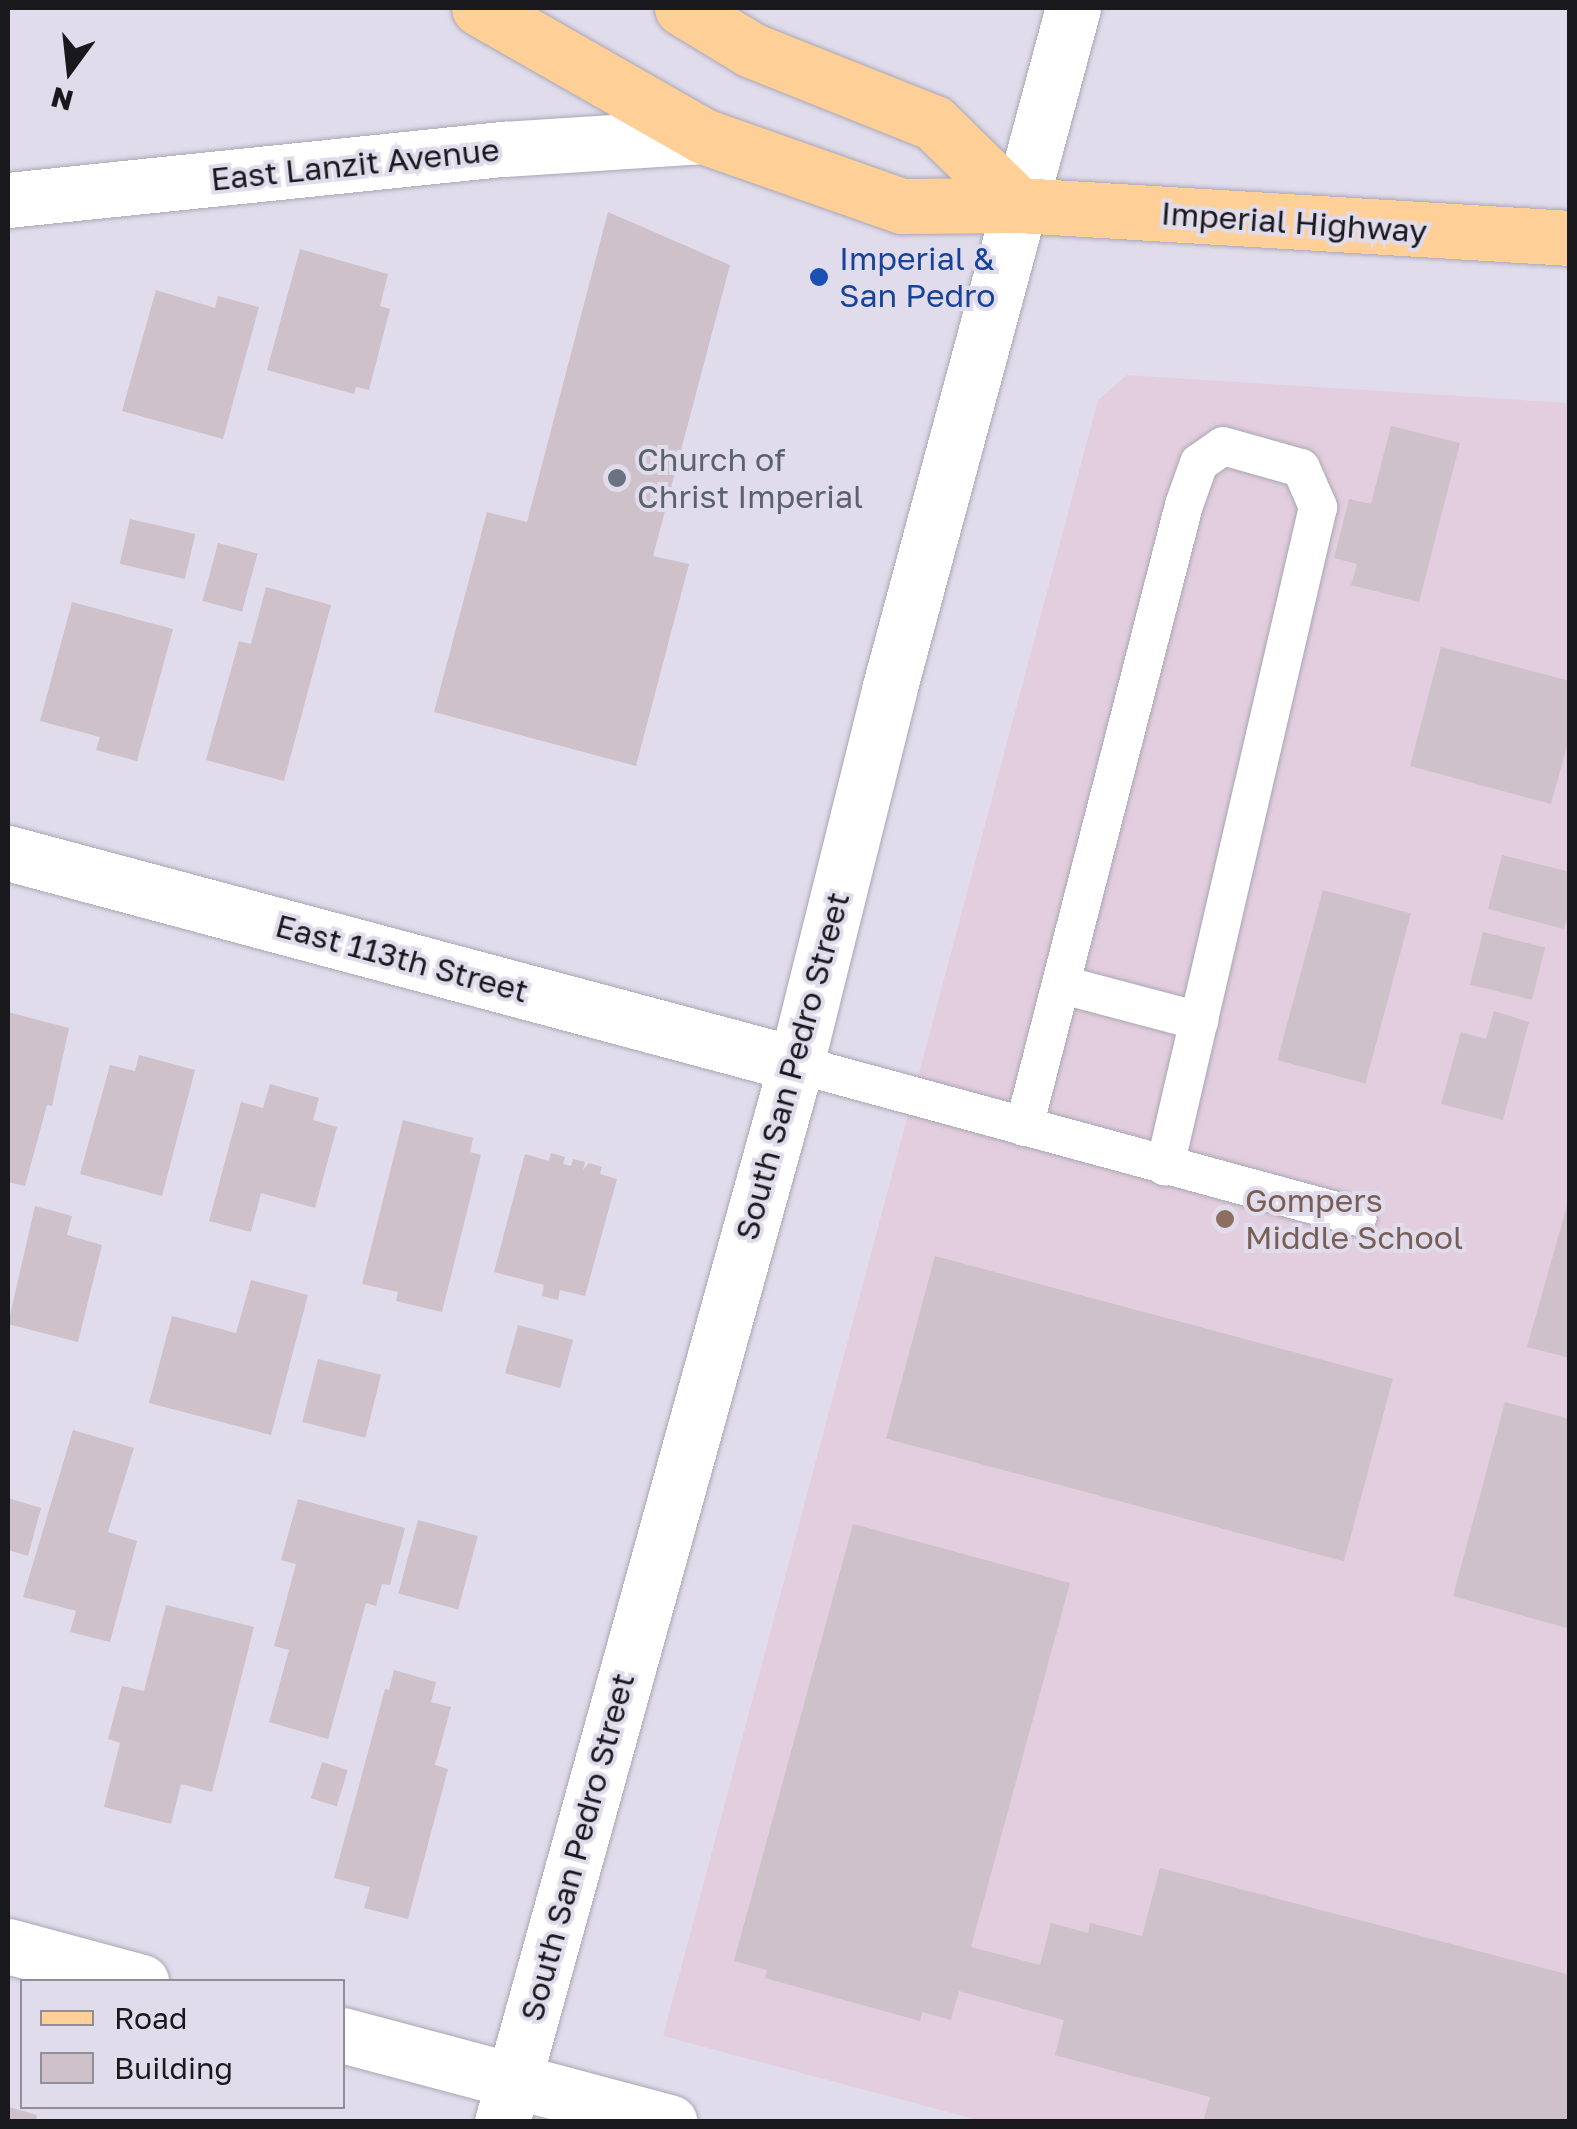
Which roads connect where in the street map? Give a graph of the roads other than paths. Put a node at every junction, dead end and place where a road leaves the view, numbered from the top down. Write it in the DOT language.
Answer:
graph roads {
  1 [pos="479,8"];
  2 [pos="682,8"];
  3 [pos="1073,8"];
  4 [pos="704,136"];
  5 [pos="8,200"];
  6 [pos="1018,205"];
  7 [pos="1570,238"];
  8 [pos="8,853"];
  9 [pos="1062,985"];
  10 [pos="1199,1020"];
  11 [pos="796,1064"];
  12 [pos="1024,1128"];
  13 [pos="1165,1166"];
  14 [pos="1358,1217"];
  15 [pos="8,1946"];
  16 [pos="130,1979"];
  17 [pos="345,2035"];
  18 [pos="508,2100"];
  19 [pos="670,2122"];
  1 -- 4 [label="main road, Imperial Highway"];
  2 -- 6 [label="main road"];
  3 -- 6 [label="street, South San Pedro Street"];
  4 -- 5 [label="street, East Lanzit Avenue"];
  4 -- 6 [label="main road, Imperial Highway"];
  6 -- 7 [label="main road, Imperial Highway"];
  6 -- 11 [label="street, South San Pedro Street"];
  8 -- 11 [label="street, East 113th Street"];
  9 -- 10 [label="lane"];
  9 -- 10 [label="lane"];
  9 -- 12 [label="lane"];
  10 -- 13 [label="lane"];
  11 -- 12 [label="lane"];
  11 -- 18 [label="street, South San Pedro Street"];
  12 -- 13 [label="lane"];
  13 -- 14 [label="lane"];
  15 -- 16 [label="street"];
  17 -- 18 [label="street"];
  18 -- 19 [label="street"];
}
